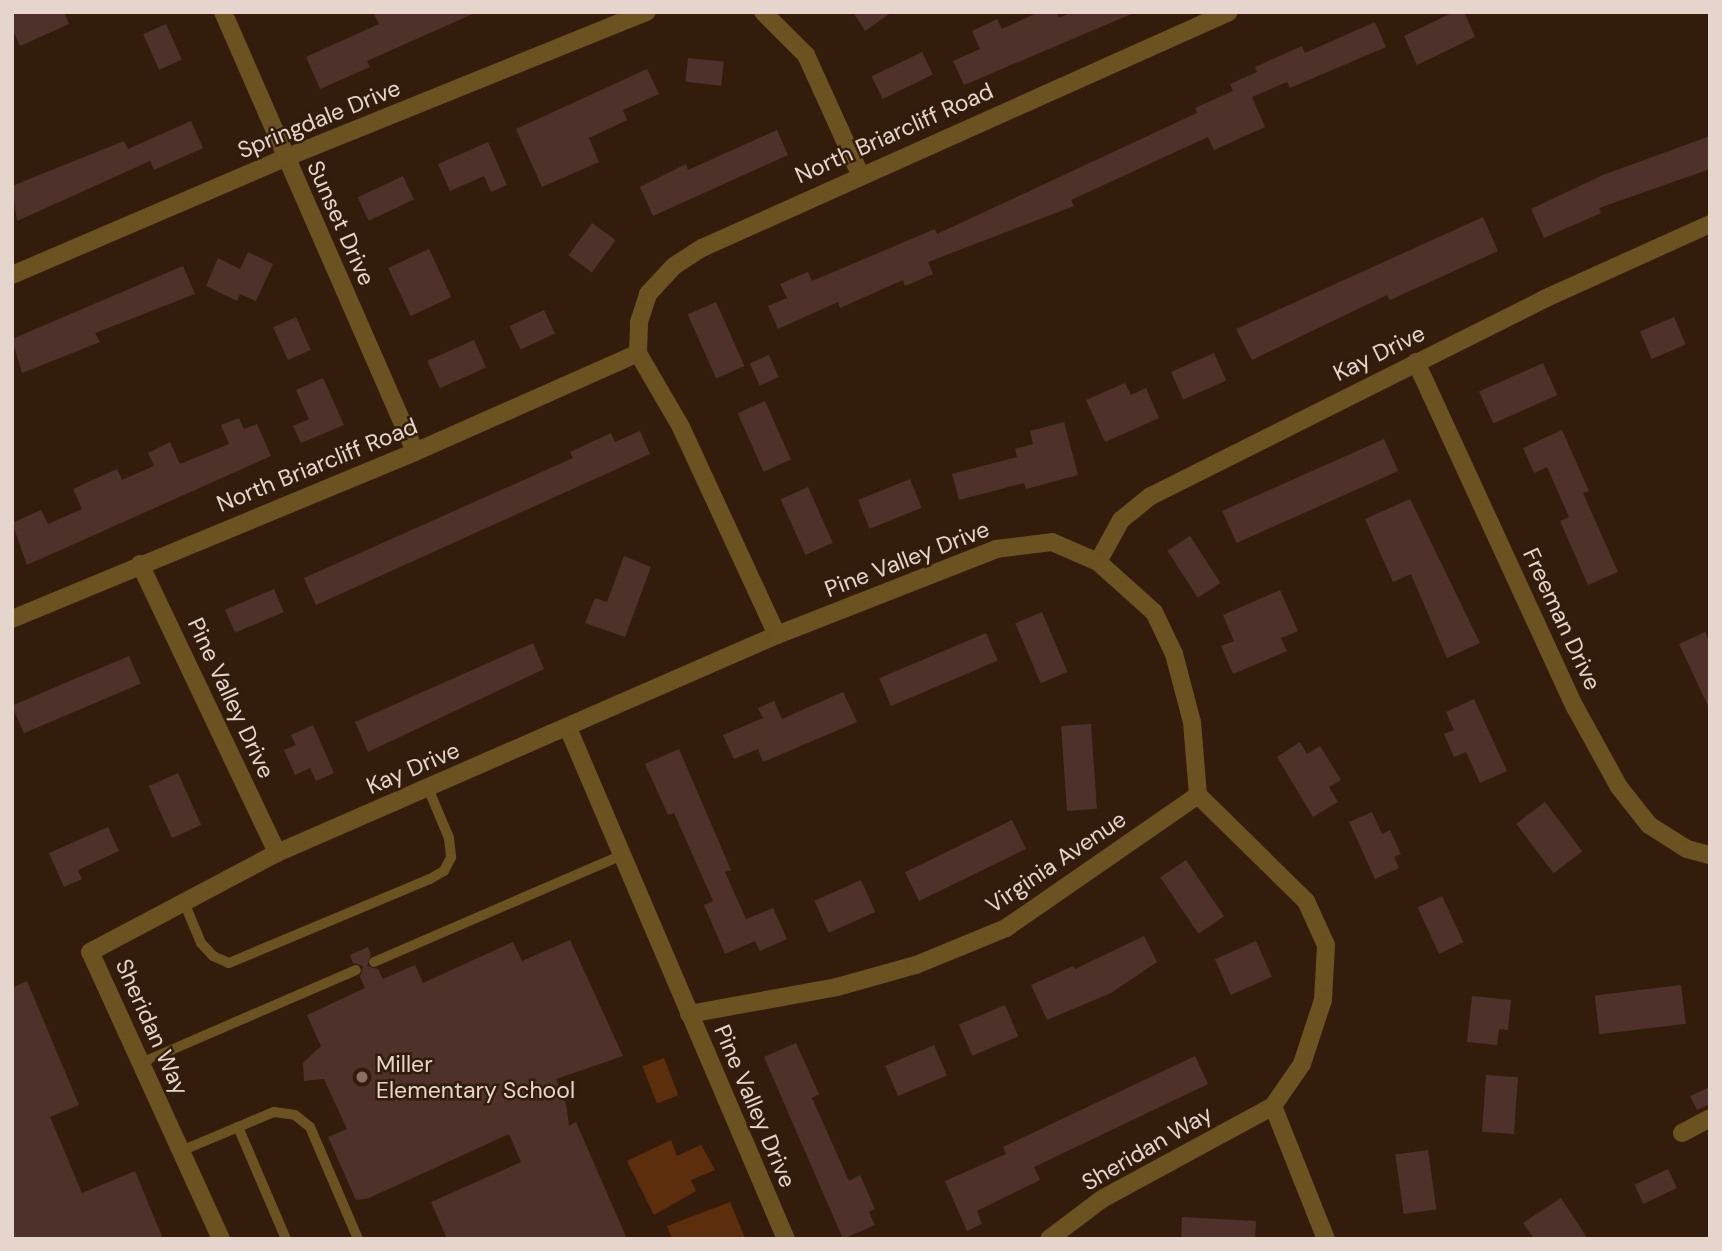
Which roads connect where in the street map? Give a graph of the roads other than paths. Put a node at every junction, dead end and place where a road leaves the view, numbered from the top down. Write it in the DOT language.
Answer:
graph roads {
  1 [pos="223,12"];
  2 [pos="647,12"];
  3 [pos="763,12"];
  4 [pos="1228,12"];
  5 [pos="285,158"];
  6 [pos="860,174"];
  7 [pos="1710,224"];
  8 [pos="12,275"];
  9 [pos="638,353"];
  10 [pos="1416,362"];
  11 [pos="415,452"];
  12 [pos="1098,562"];
  13 [pos="140,564"];
  14 [pos="12,619"];
  15 [pos="777,635"];
  16 [pos="568,728"];
  17 [pos="428,788"];
  18 [pos="1198,795"];
  19 [pos="277,853"];
  20 [pos="622,855"];
  21 [pos="1710,855"];
  22 [pos="184,902"];
  23 [pos="374,962"];
  24 [pos="356,970"];
  25 [pos="689,1014"];
  26 [pos="141,1063"];
  27 [pos="1273,1106"];
  28 [pos="1710,1118"];
  29 [pos="239,1127"];
  30 [pos="1682,1133"];
  31 [pos="181,1151"];
  32 [pos="220,1239"];
  33 [pos="286,1239"];
  34 [pos="358,1239"];
  35 [pos="786,1239"];
  36 [pos="1049,1239"];
  37 [pos="1326,1239"];
  1 -- 5 [label="street, Sunset Drive"];
  2 -- 5 [label="street, Springdale Drive"];
  3 -- 6 [label="street"];
  4 -- 6 [label="street, North Briarcliff Road"];
  5 -- 8 [label="street, Springdale Drive"];
  5 -- 11 [label="street, Sunset Drive"];
  6 -- 9 [label="street, North Briarcliff Road"];
  7 -- 10 [label="street, Kay Drive"];
  9 -- 11 [label="street, North Briarcliff Road"];
  9 -- 15 [label="street"];
  10 -- 12 [label="street, Kay Drive"];
  10 -- 21 [label="street, Freeman Drive"];
  11 -- 13 [label="street, North Briarcliff Road"];
  12 -- 15 [label="street, Pine Valley Drive"];
  12 -- 18 [label="street, Pine Valley Drive"];
  13 -- 14 [label="street, North Briarcliff Road"];
  13 -- 19 [label="street, Pine Valley Drive"];
  15 -- 16 [label="street, Pine Valley Drive"];
  16 -- 17 [label="street, Kay Drive"];
  16 -- 20 [label="street, Pine Valley Drive"];
  17 -- 19 [label="street, Kay Drive"];
  17 -- 22 [label="lane"];
  18 -- 25 [label="street, Virginia Avenue"];
  18 -- 27 [label="street"];
  19 -- 22 [label="street, Sheridan Way"];
  20 -- 23 [label="lane"];
  20 -- 25 [label="street, Pine Valley Drive"];
  22 -- 26 [label="street, Sheridan Way"];
  24 -- 26 [label="lane"];
  25 -- 35 [label="street, Pine Valley Drive"];
  26 -- 31 [label="street, Sheridan Way"];
  27 -- 36 [label="street, Sheridan Way"];
  27 -- 37 [label="street"];
  28 -- 30 [label="street"];
  29 -- 31 [label="lane"];
  29 -- 33 [label="lane"];
  29 -- 34 [label="lane"];
  31 -- 32 [label="street, Sheridan Way"];
}
